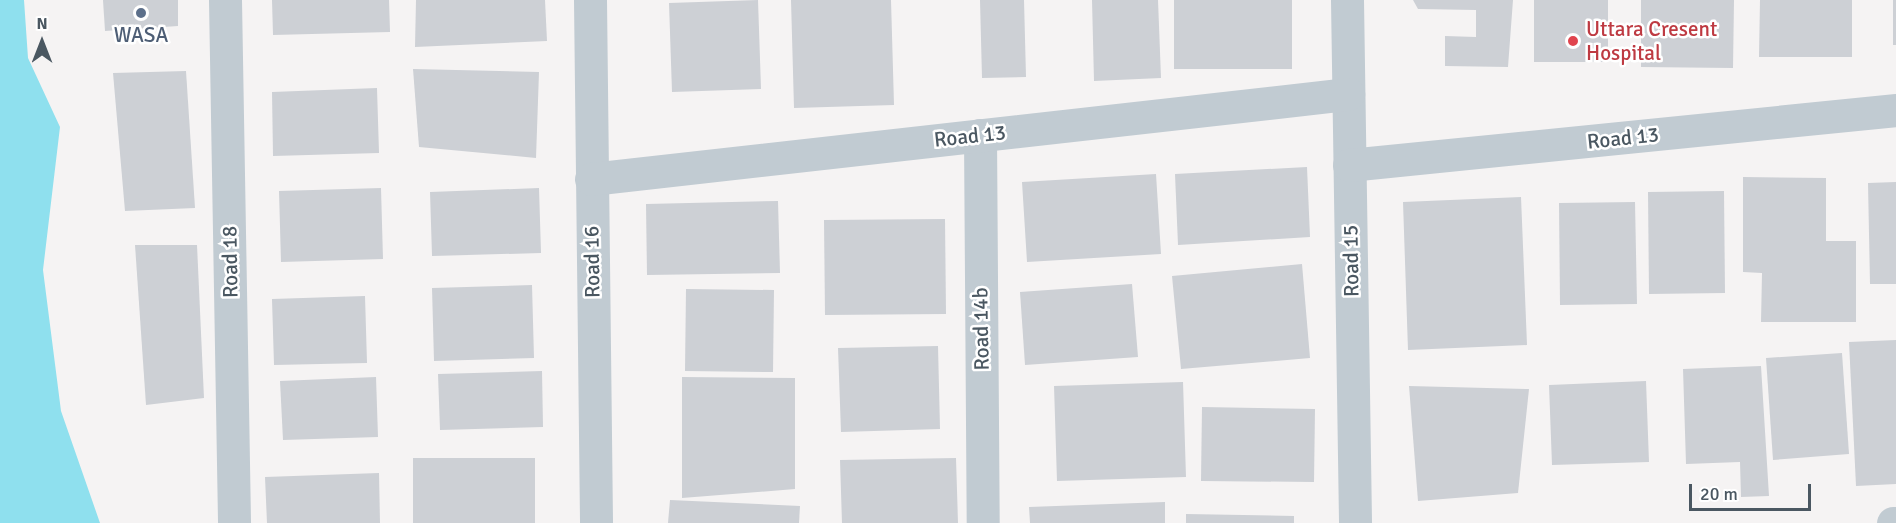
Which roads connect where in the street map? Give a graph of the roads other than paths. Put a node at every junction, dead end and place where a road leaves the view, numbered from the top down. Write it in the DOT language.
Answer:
graph roads {
  1 [pos="225,0"];
  2 [pos="590,0"];
  3 [pos="1347,0"];
  4 [pos="1348,94"];
  5 [pos="1896,110"];
  6 [pos="980,135"];
  7 [pos="1350,165"];
  8 [pos="591,178"];
  9 [pos="234,523"];
  10 [pos="596,523"];
  11 [pos="983,523"];
  12 [pos="1355,523"];
  1 -- 9 [label="street, Road 18"];
  2 -- 8 [label="street, Road 16"];
  3 -- 4 [label="street, Road 15"];
  4 -- 6 [label="street, Road 13"];
  4 -- 7 [label="street, Road 15"];
  5 -- 7 [label="street, Road 13"];
  6 -- 8 [label="street, Road 13"];
  6 -- 11 [label="street, Road 14b"];
  7 -- 12 [label="street, Road 15"];
  8 -- 10 [label="street, Road 16"];
}
